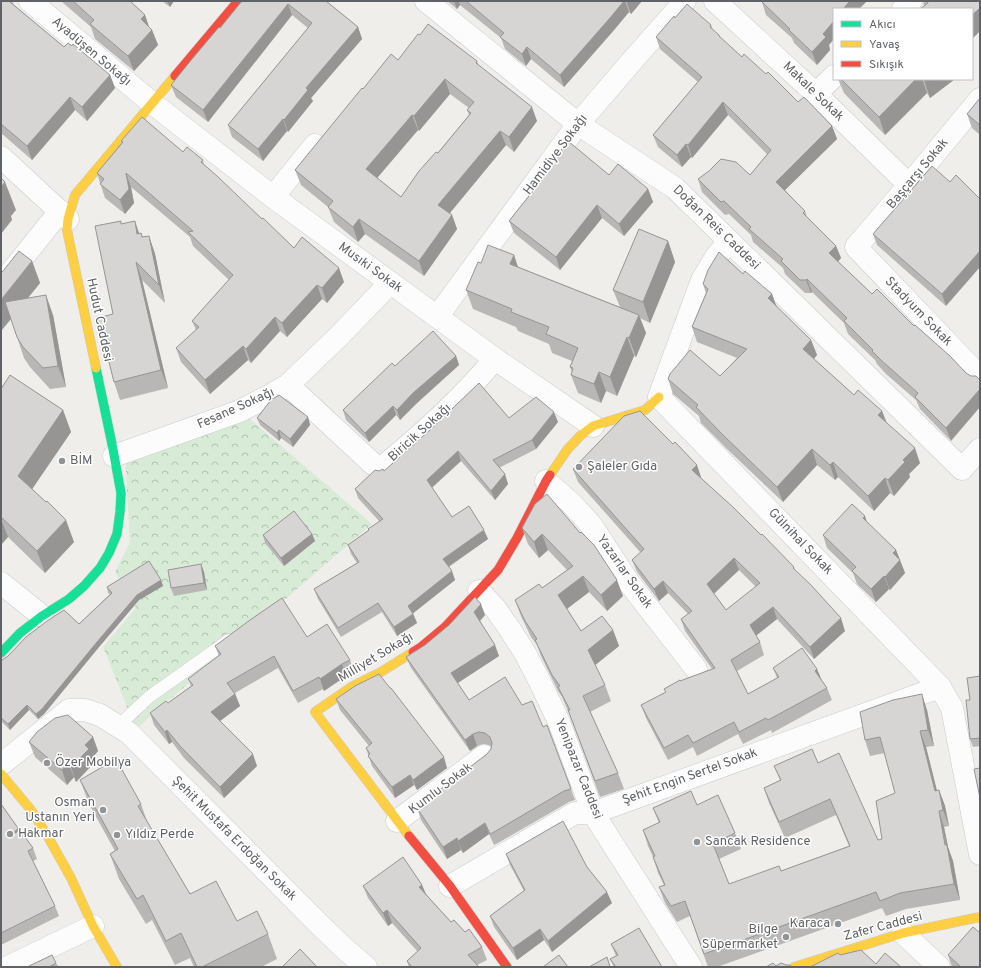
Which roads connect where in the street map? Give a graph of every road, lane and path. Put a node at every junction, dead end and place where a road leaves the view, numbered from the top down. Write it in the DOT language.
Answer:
graph roads {
  1 [pos="30,1"];
  2 [pos="238,1"];
  3 [pos="426,1"];
  4 [pos="685,1"];
  5 [pos="715,1"];
  6 [pos="833,77"];
  7 [pos="816,94"];
  8 [pos="980,100"];
  9 [pos="152,102"];
  10 [pos="578,124"];
  11 [pos="327,131"];
  12 [pos="1,157"];
  13 [pos="909,185"];
  14 [pos="273,197"];
  15 [pos="64,215"];
  16 [pos="729,241"];
  17 [pos="856,247"];
  18 [pos="390,283"];
  19 [pos="1,285"];
  20 [pos="437,317"];
  21 [pos="495,359"];
  22 [pos="980,377"];
  23 [pos="288,385"];
  24 [pos="659,397"];
  25 [pos="593,426"];
  26 [pos="980,449"];
  27 [pos="114,456"];
  28 [pos="546,481"];
  29 [pos="1,583"];
  30 [pos="479,591"];
  31 [pos="42,616"];
  32 [pos="236,636"];
  33 [pos="1,653"];
  34 [pos="696,669"];
  35 [pos="940,687"];
  36 [pos="109,720"];
  37 [pos="484,756"];
  38 [pos="1,766"];
  39 [pos="972,772"];
  40 [pos="593,813"];
  41 [pos="397,821"];
  42 [pos="980,854"];
  43 [pos="450,886"];
  44 [pos="980,917"];
  45 [pos="93,926"];
  46 [pos="903,933"];
  47 [pos="8,967"];
  48 [pos="117,967"];
  49 [pos="345,967"];
  50 [pos="366,967"];
  51 [pos="507,967"];
  52 [pos="691,967"];
  53 [pos="794,967"];
  54 [pos="939,967"];
  1 -- 9 [label="street, Ayadüşen Sokağı"];
  2 -- 9 [label="street, Hudut Caddesi"];
  3 -- 10 [label="street, Doğan Reis Caddesi"];
  4 -- 10 [label="street, Hamidiye Sokağı"];
  5 -- 7 [label="street, Makale Sokak"];
  6 -- 7 [label="street"];
  7 -- 13 [label="street, Makale Sokak"];
  8 -- 13 [label="street, Başçarşı Sokak"];
  9 -- 14 [label="street, Musıki Sokak"];
  9 -- 15 [label="street, Hudut Caddesi"];
  10 -- 16 [label="street, Doğan Reis Caddesi"];
  10 -- 20 [label="street, Hamidiye Sokağı"];
  11 -- 14 [label="street"];
  12 -- 15 [label="street"];
  13 -- 17 [label="street, Başçarşı Sokak"];
  14 -- 18 [label="street, Musıki Sokak"];
  15 -- 19 [label="street"];
  15 -- 27 [label="street, Hudut Caddesi"];
  16 -- 24 [label="street"];
  16 -- 26 [label="street, Doğan Reis Caddesi"];
  17 -- 22 [label="street, Stadyum Sokak"];
  18 -- 20 [label="street, Musıki Sokak"];
  18 -- 23 [label="street, Fesane Sokağı"];
  20 -- 21 [label="street, Musıki Sokak"];
  21 -- 23 [label="street, Biricik Sokağı"];
  21 -- 25 [label="street, Musıki Sokak"];
  23 -- 27 [label="street, Fesane Sokağı"];
  24 -- 25 [label="street, Milliyet Sokağı"];
  24 -- 35 [label="street, Gülnihal Sokak"];
  25 -- 28 [label="street, Milliyet Sokağı"];
  27 -- 31 [label="street, Hudut Caddesi"];
  28 -- 30 [label="street, Milliyet Sokağı"];
  28 -- 34 [label="street, Yazarlar Sokak"];
  29 -- 31 [label="street"];
  30 -- 40 [label="street, Yenipazar Caddesi"];
  30 -- 41 [label="street, Milliyet Sokağı"];
  31 -- 33 [label="street, Hudut Caddesi"];
  32 -- 36 [label="lane"];
  35 -- 39 [label="street, Gülnihal Sokak"];
  35 -- 40 [label="street, Şehit Engin Sertel Sokak"];
  36 -- 38 [label="street, Şehit Mustafa Erdoğan Sokak"];
  36 -- 49 [label="street, Şehit Mustafa Erdoğan Sokak"];
  36 -- 50 [label="street, Şehit Mustafa Erdoğan Sokak"];
  37 -- 41 [label="street, Kumlu Sokak"];
  38 -- 45 [label="street"];
  39 -- 42 [label="street, Gülnihal Sokak"];
  40 -- 43 [label="street, Şehit Engin Sertel Sokak"];
  40 -- 52 [label="street, Yenipazar Caddesi"];
  41 -- 43 [label="street, Milliyet Sokağı"];
  43 -- 51 [label="street, Milliyet Sokağı"];
  44 -- 46 [label="street, Zafer Caddesi"];
  45 -- 47 [label="street"];
  45 -- 48 [label="street"];
  46 -- 53 [label="street, Zafer Caddesi"];
  46 -- 54 [label="street"];
}
